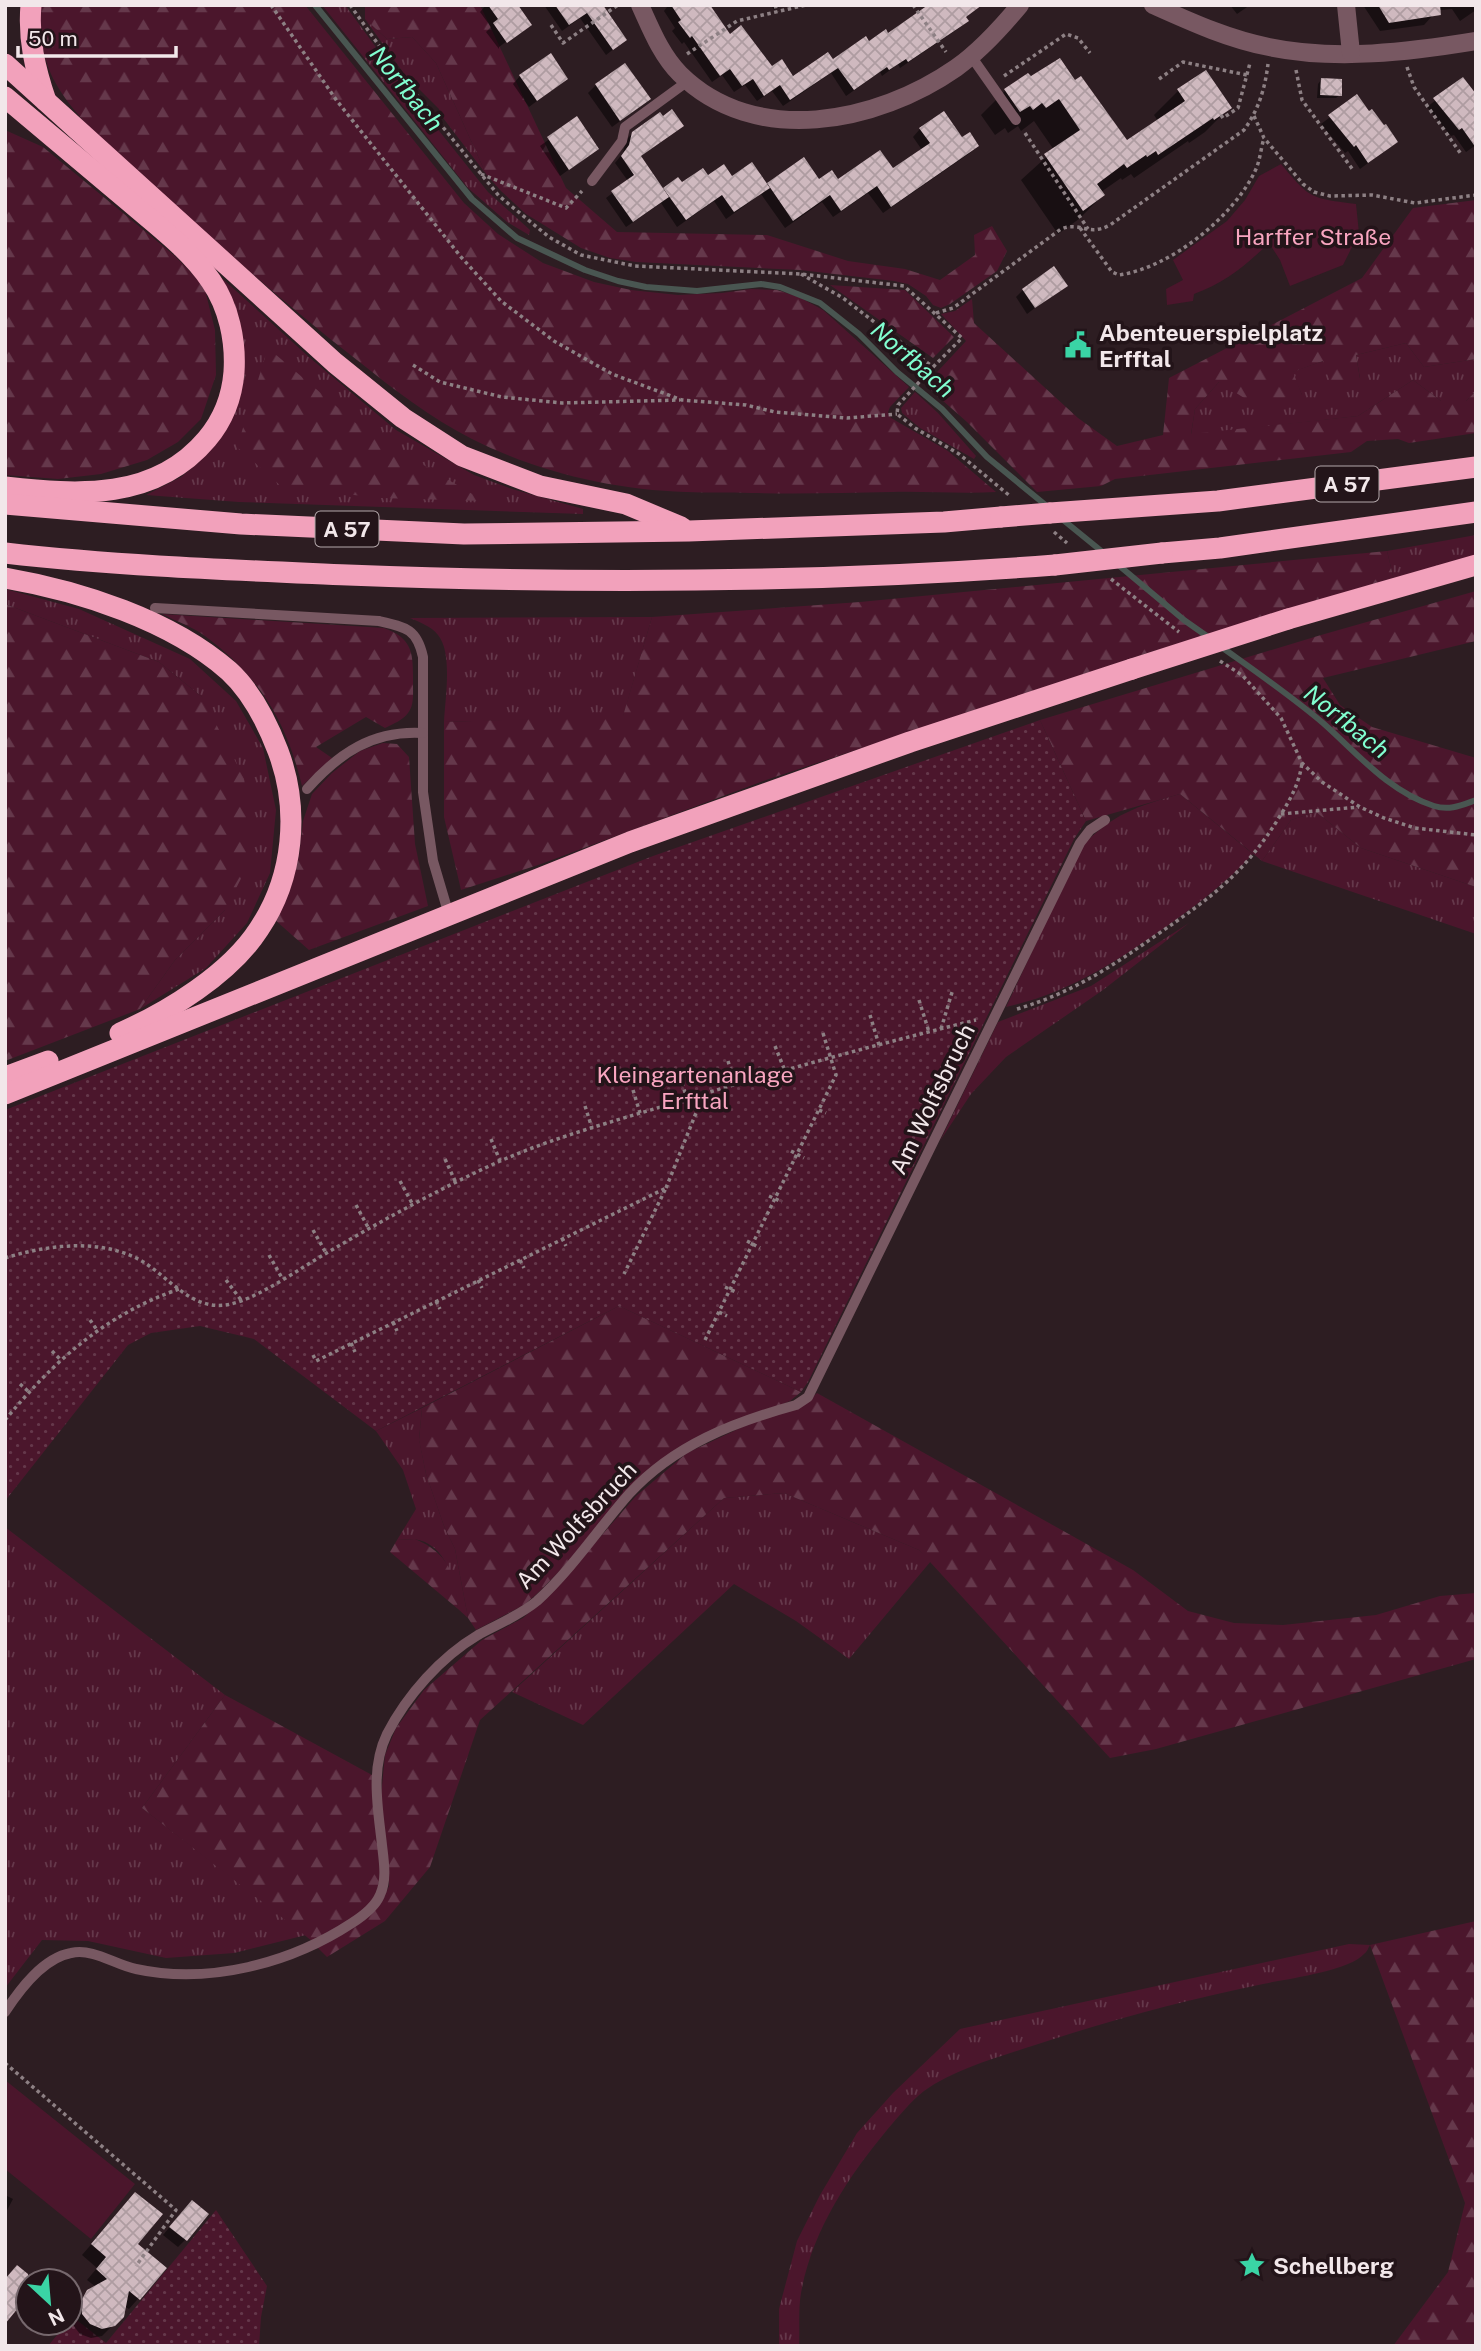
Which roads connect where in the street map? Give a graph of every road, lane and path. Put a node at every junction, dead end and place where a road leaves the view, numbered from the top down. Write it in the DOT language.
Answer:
graph roads {
  1 [pos="31,5"];
  2 [pos="271,5"];
  3 [pos="618,5"];
  4 [pos="640,5"];
  5 [pos="775,5"];
  6 [pos="806,5"];
  7 [pos="913,5"];
  8 [pos="1020,5"];
  9 [pos="1153,5"];
  10 [pos="1346,5"];
  11 [pos="352,6"];
  12 [pos="777,12"];
  13 [pos="551,25"];
  14 [pos="1476,41"];
  15 [pos="1256,44"];
  16 [pos="1292,50"];
  17 [pos="1401,50"];
  18 [pos="1090,53"];
  19 [pos="1351,53"];
  20 [pos="964,62"];
  21 [pos="5,64"];
  22 [pos="672,64"];
  23 [pos="1247,75"];
  24 [pos="1266,76"];
  25 [pos="1159,79"];
  26 [pos="688,81"];
  27 [pos="991,85"];
  28 [pos="5,97"];
  29 [pos="47,103"];
  30 [pos="5,109"];
  31 [pos="1221,115"];
  32 [pos="1254,116"];
  33 [pos="1016,120"];
  34 [pos="47,131"];
  35 [pos="1264,138"];
  36 [pos="1461,154"];
  37 [pos="1353,170"];
  38 [pos="479,174"];
  39 [pos="592,181"];
  40 [pos="1476,195"];
  41 [pos="572,202"];
  42 [pos="1080,228"];
  43 [pos="1090,231"];
  44 [pos="801,275"];
  45 [pos="936,313"];
  46 [pos="413,365"];
  47 [pos="933,367"];
  48 [pos="682,400"];
  49 [pos="902,400"];
  50 [pos="897,414"];
  51 [pos="1476,467"];
  52 [pos="5,487"];
  53 [pos="5,504"];
  54 [pos="1476,512"];
  55 [pos="689,530"];
  56 [pos="5,553"];
  57 [pos="1476,565"];
  58 [pos="5,578"];
  59 [pos="155,608"];
  60 [pos="423,733"];
  61 [pos="1302,762"];
  62 [pos="307,789"];
  63 [pos="1360,807"];
  64 [pos="1281,814"];
  65 [pos="1105,820"];
  66 [pos="449,915"];
  67 [pos="953,989"];
  68 [pos="919,1000"];
  69 [pos="870,1015"];
  70 [pos="996,1016"];
  71 [pos="941,1029"];
  72 [pos="822,1030"];
  73 [pos="929,1032"];
  74 [pos="879,1045"];
  75 [pos="775,1046"];
  76 [pos="831,1058"];
  77 [pos="728,1060"];
  78 [pos="785,1071"];
  79 [pos="680,1076"];
  80 [pos="5,1077"];
  81 [pos="735,1085"];
  82 [pos="633,1090"];
  83 [pos="704,1093"];
  84 [pos="5,1094"];
  85 [pos="687,1099"];
  86 [pos="585,1106"];
  87 [pos="819,1110"];
  88 [pos="640,1113"];
  89 [pos="826,1113"];
  90 [pos="592,1128"];
  91 [pos="491,1139"];
  92 [pos="791,1151"];
  93 [pos="797,1154"];
  94 [pos="804,1157"];
  95 [pos="445,1159"];
  96 [pos="500,1161"];
  97 [pos="400,1181"];
  98 [pos="456,1182"];
  99 [pos="666,1188"];
  100 [pos="769,1196"];
  101 [pos="775,1199"];
  102 [pos="782,1202"];
  103 [pos="356,1205"];
  104 [pos="413,1205"];
  105 [pos="369,1228"];
  106 [pos="565,1229"];
  107 [pos="313,1230"];
  108 [pos="568,1236"];
  109 [pos="562,1238"];
  110 [pos="747,1241"];
  111 [pos="753,1244"];
  112 [pos="566,1246"];
  113 [pos="760,1248"];
  114 [pos="523,1250"];
  115 [pos="326,1253"];
  116 [pos="269,1255"];
  117 [pos="526,1256"];
  118 [pos="5,1258"];
  119 [pos="520,1259"];
  120 [pos="523,1268"];
  121 [pos="481,1271"];
  122 [pos="624,1274"];
  123 [pos="484,1277"];
  124 [pos="282,1278"];
  125 [pos="226,1280"];
  126 [pos="478,1280"];
  127 [pos="725,1287"];
  128 [pos="179,1289"];
  129 [pos="482,1289"];
  130 [pos="730,1290"];
  131 [pos="439,1292"];
  132 [pos="738,1293"];
  133 [pos="442,1298"];
  134 [pos="241,1300"];
  135 [pos="436,1301"];
  136 [pos="440,1309"];
  137 [pos="719,1312"];
  138 [pos="396,1313"];
  139 [pos="727,1316"];
  140 [pos="399,1319"];
  141 [pos="90,1320"];
  142 [pos="393,1322"];
  143 [pos="97,1330"];
  144 [pos="397,1331"];
  145 [pos="703,1331"];
  146 [pos="355,1334"];
  147 [pos="709,1334"];
  148 [pos="357,1340"];
  149 [pos="705,1340"];
  150 [pos="351,1343"];
  151 [pos="52,1351"];
  152 [pos="355,1352"];
  153 [pos="313,1355"];
  154 [pos="61,1360"];
  155 [pos="20,1384"];
  156 [pos="29,1392"];
  157 [pos="5,1420"];
  158 [pos="5,2012"];
  159 [pos="5,2063"];
  160 [pos="136,2266"];
  1 -- 29 [label="highway"];
  2 -- 48 [label="path"];
  3 -- 13 [label="path"];
  4 -- 22 [label="street"];
  5 -- 12 [label="path"];
  6 -- 12 [label="path"];
  7 -- 20 [label="path"];
  8 -- 20 [label="street"];
  9 -- 15 [label="street"];
  10 -- 19 [label="street"];
  11 -- 38 [label="path"];
  12 -- 22 [label="path"];
  14 -- 17 [label="street"];
  15 -- 16 [label="street"];
  15 -- 23 [label="path"];
  16 -- 19 [label="street"];
  16 -- 37 [label="path"];
  17 -- 19 [label="street"];
  17 -- 36 [label="path"];
  18 -- 27 [label="path"];
  20 -- 26 [label="street"];
  20 -- 27 [label="lane"];
  21 -- 29 [label="highway"];
  22 -- 26 [label="street"];
  23 -- 25 [label="path"];
  23 -- 31 [label="path"];
  24 -- 32 [label="path"];
  26 -- 39 [label="lane"];
  27 -- 33 [label="lane"];
  28 -- 34 [label="highway"];
  29 -- 55 [label="highway"];
  30 -- 34 [label="highway"];
  32 -- 35 [label="path"];
  32 -- 43 [label="path"];
  33 -- 43 [label="path"];
  34 -- 52 [label="highway"];
  35 -- 40 [label="path"];
  35 -- 42 [label="path"];
  38 -- 41 [label="path"];
  38 -- 44 [label="path"];
  42 -- 43 [label="path"];
  42 -- 45 [label="path"];
  44 -- 45 [label="path"];
  44 -- 47 [label="path"];
  45 -- 47 [label="path"];
  46 -- 48 [label="path"];
  47 -- 49 [label="path"];
  48 -- 50 [label="path"];
  51 -- 55 [label="highway, A 57, bridge"];
  53 -- 55 [label="highway, A 57"];
  54 -- 56 [label="highway, A 57, bridge"];
  57 -- 66 [label="highway, bridge"];
  58 -- 80 [label="highway"];
  59 -- 60 [label="lane"];
  60 -- 62 [label="lane"];
  60 -- 66 [label="lane"];
  61 -- 64 [label="path"];
  63 -- 64 [label="path"];
  64 -- 70 [label="path"];
  65 -- 70 [label="lane, Am Wolfsbruch"];
  66 -- 84 [label="highway"];
  67 -- 71 [label="path"];
  68 -- 73 [label="path"];
  69 -- 74 [label="path"];
  70 -- 71 [label="path"];
  70 -- 158 [label="lane, Am Wolfsbruch"];
  71 -- 73 [label="path"];
  72 -- 76 [label="path"];
  73 -- 74 [label="path"];
  74 -- 76 [label="path"];
  75 -- 78 [label="path"];
  76 -- 78 [label="path"];
  76 -- 87 [label="path"];
  77 -- 81 [label="path"];
  78 -- 81 [label="path"];
  79 -- 85 [label="path"];
  81 -- 83 [label="path"];
  82 -- 88 [label="path"];
  83 -- 85 [label="path"];
  83 -- 99 [label="path"];
  85 -- 88 [label="path"];
  86 -- 90 [label="path"];
  87 -- 89 [label="path"];
  87 -- 93 [label="path"];
  88 -- 90 [label="path"];
  90 -- 96 [label="path"];
  91 -- 96 [label="path"];
  92 -- 93 [label="path"];
  93 -- 94 [label="path"];
  93 -- 101 [label="path"];
  95 -- 98 [label="path"];
  96 -- 98 [label="path"];
  97 -- 104 [label="path"];
  98 -- 104 [label="path"];
  99 -- 108 [label="path"];
  99 -- 122 [label="path"];
  100 -- 101 [label="path"];
  101 -- 102 [label="path"];
  101 -- 111 [label="path"];
  103 -- 105 [label="path"];
  104 -- 105 [label="path"];
  105 -- 115 [label="path"];
  106 -- 108 [label="path"];
  107 -- 115 [label="path"];
  108 -- 109 [label="path"];
  109 -- 112 [label="path"];
  109 -- 117 [label="path"];
  110 -- 111 [label="path"];
  111 -- 113 [label="path"];
  111 -- 130 [label="path"];
  114 -- 117 [label="path"];
  115 -- 124 [label="path"];
  116 -- 124 [label="path"];
  117 -- 119 [label="path"];
  118 -- 128 [label="path"];
  119 -- 120 [label="path"];
  119 -- 123 [label="path"];
  121 -- 123 [label="path"];
  123 -- 126 [label="path"];
  124 -- 134 [label="path"];
  125 -- 134 [label="path"];
  126 -- 129 [label="path"];
  126 -- 133 [label="path"];
  127 -- 130 [label="path"];
  128 -- 134 [label="path"];
  128 -- 143 [label="path"];
  130 -- 132 [label="path"];
  130 -- 137 [label="path"];
  131 -- 133 [label="path"];
  133 -- 135 [label="path"];
  135 -- 136 [label="path"];
  135 -- 140 [label="path"];
  137 -- 139 [label="path"];
  137 -- 147 [label="path"];
  138 -- 140 [label="path"];
  140 -- 142 [label="path"];
  141 -- 143 [label="path"];
  142 -- 144 [label="path"];
  142 -- 148 [label="path"];
  143 -- 154 [label="path"];
  145 -- 147 [label="path"];
  146 -- 148 [label="path"];
  147 -- 149 [label="path"];
  148 -- 150 [label="path"];
  150 -- 152 [label="path"];
  150 -- 153 [label="path"];
  151 -- 154 [label="path"];
  154 -- 156 [label="path"];
  155 -- 156 [label="path"];
  156 -- 157 [label="path"];
  159 -- 160 [label="path"];
}
